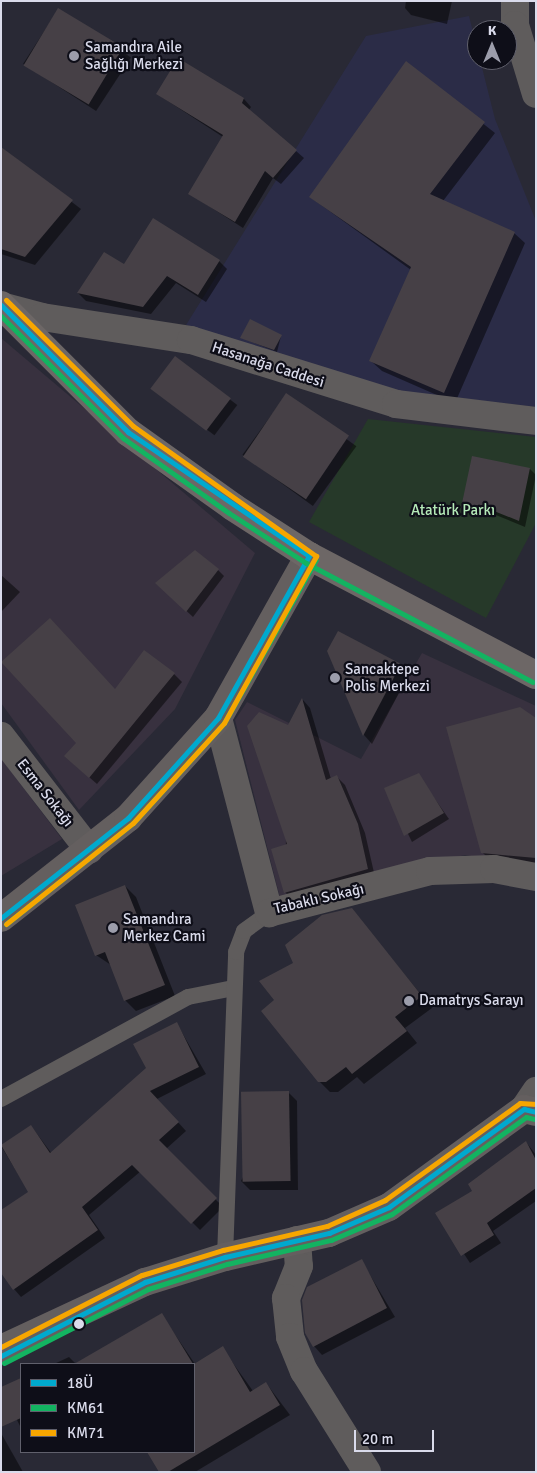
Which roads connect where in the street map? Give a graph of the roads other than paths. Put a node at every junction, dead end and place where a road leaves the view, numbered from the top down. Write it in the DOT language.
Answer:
graph roads {
  1 [pos="515,1"];
  2 [pos="536,94"];
  3 [pos="1,306"];
  4 [pos="536,420"];
  5 [pos="309,556"];
  6 [pos="536,675"];
  7 [pos="218,718"];
  8 [pos="1,736"];
  9 [pos="89,850"];
  10 [pos="536,876"];
  11 [pos="269,913"];
  12 [pos="1,918"];
  13 [pos="234,988"];
  14 [pos="1,1099"];
  15 [pos="532,1104"];
  16 [pos="297,1240"];
  17 [pos="225,1257"];
  18 [pos="40,1332"];
  19 [pos="1,1349"];
  20 [pos="1,1356"];
  21 [pos="367,1472"];
  1 -- 2 [label="street"];
  3 -- 4 [label="street, Hasanağa Caddesi"];
  3 -- 5 [label="main road"];
  5 -- 6 [label="main road"];
  5 -- 7 [label="main road"];
  7 -- 9 [label="main road"];
  7 -- 11 [label="street, Tabaklı Sokağı"];
  8 -- 9 [label="street, Esma Sokağı"];
  9 -- 12 [label="main road"];
  10 -- 11 [label="street, Tabaklı Sokağı"];
  11 -- 13 [label="lane"];
  13 -- 14 [label="lane"];
  13 -- 17 [label="lane"];
  15 -- 16 [label="main road"];
  16 -- 17 [label="main road"];
  16 -- 21 [label="street"];
  17 -- 18 [label="main road"];
  18 -- 19 [label="main road"];
  18 -- 20 [label="main road"];
}
